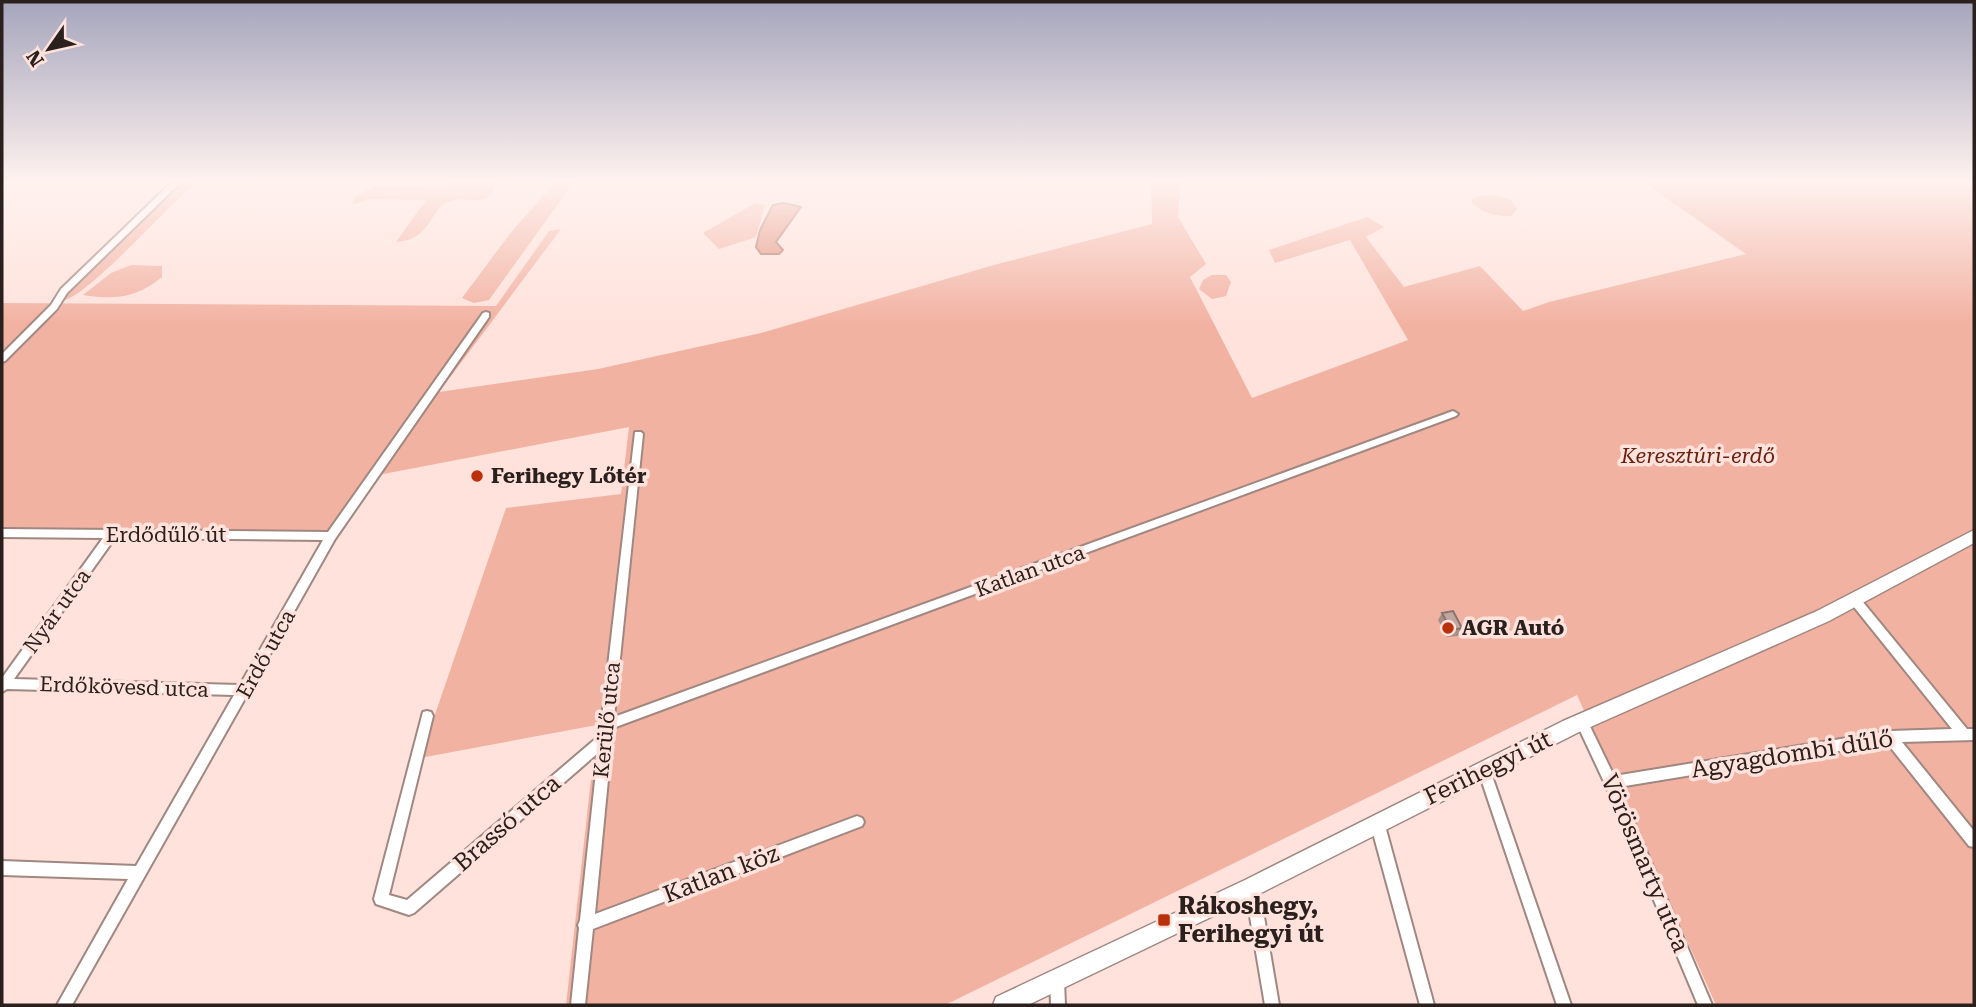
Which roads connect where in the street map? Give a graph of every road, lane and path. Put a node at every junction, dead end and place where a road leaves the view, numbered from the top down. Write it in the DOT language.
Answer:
graph roads {
  1 [pos="127,230"];
  2 [pos="486,315"];
  3 [pos="2,359"];
  4 [pos="1453,414"];
  5 [pos="638,434"];
  6 [pos="2,533"];
  7 [pos="112,534"];
  8 [pos="331,536"];
  9 [pos="1974,537"];
  10 [pos="1854,599"];
  11 [pos="3,685"];
  12 [pos="246,690"];
  13 [pos="427,716"];
  14 [pos="1582,722"];
  15 [pos="606,732"];
  16 [pos="1969,734"];
  17 [pos="1890,737"];
  18 [pos="1484,770"];
  19 [pos="1611,782"];
  20 [pos="857,822"];
  21 [pos="1377,822"];
  22 [pos="1974,841"];
  23 [pos="2,868"];
  24 [pos="139,873"];
  25 [pos="1252,887"];
  26 [pos="586,925"];
  27 [pos="1057,980"];
  28 [pos="64,1005"];
  29 [pos="578,1005"];
  30 [pos="1004,1005"];
  31 [pos="1058,1005"];
  32 [pos="1272,1005"];
  33 [pos="1427,1005"];
  34 [pos="1564,1005"];
  35 [pos="1705,1005"];
  1 -- 3 [label="street"];
  2 -- 8 [label="street, Erdő utca"];
  4 -- 15 [label="street, Katlan utca"];
  5 -- 15 [label="street, Kerülő utca"];
  6 -- 7 [label="street, Erdődűlő út"];
  7 -- 8 [label="street, Erdődűlő út"];
  7 -- 11 [label="street, Nyár utca"];
  8 -- 12 [label="street, Erdő utca"];
  9 -- 10 [label="main road, Ferihegyi út"];
  10 -- 14 [label="main road, Ferihegyi út"];
  10 -- 16 [label="street"];
  11 -- 12 [label="street, Erdőkövesd utca"];
  12 -- 24 [label="street, Erdő utca"];
  13 -- 15 [label="street, Brassó utca"];
  14 -- 18 [label="main road, Ferihegyi út"];
  14 -- 19 [label="street, Vörösmarty utca"];
  15 -- 26 [label="street, Kerülő utca"];
  16 -- 17 [label="street, Agyagdombi dűlő"];
  17 -- 19 [label="street, Agyagdombi dűlő"];
  17 -- 22 [label="street"];
  18 -- 21 [label="main road, Ferihegyi út"];
  18 -- 34 [label="street"];
  19 -- 35 [label="street, Vörösmarty utca"];
  20 -- 26 [label="street, Katlan köz"];
  21 -- 25 [label="main road, Ferihegyi út"];
  21 -- 33 [label="street"];
  23 -- 24 [label="street"];
  24 -- 28 [label="street, Erdő utca"];
  25 -- 27 [label="main road, Ferihegyi út"];
  25 -- 32 [label="street"];
  26 -- 29 [label="street, Kerülő utca"];
  27 -- 30 [label="main road, Ferihegyi út"];
  27 -- 31 [label="street"];
}
